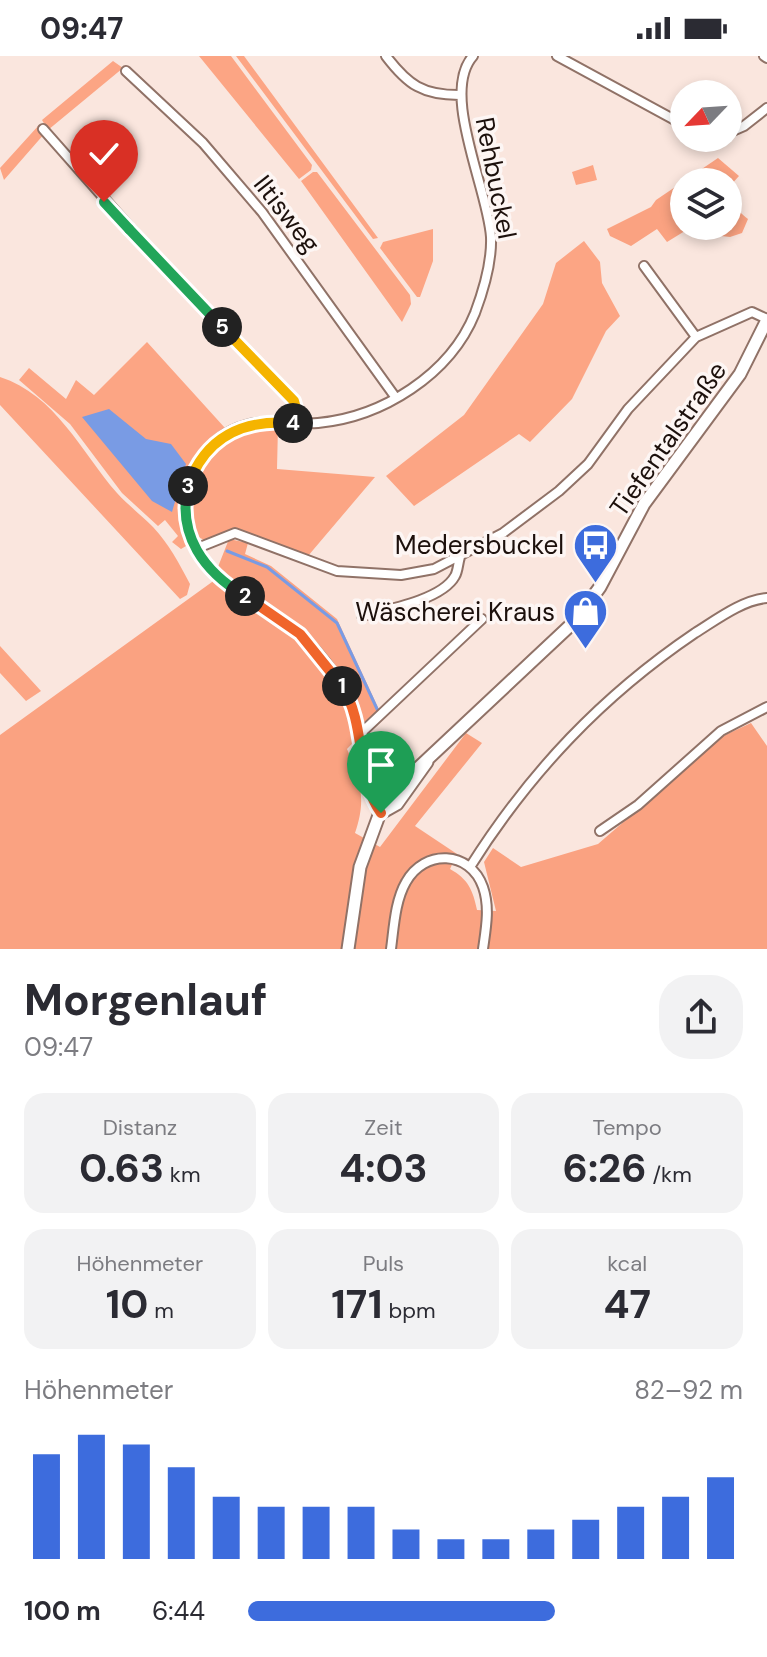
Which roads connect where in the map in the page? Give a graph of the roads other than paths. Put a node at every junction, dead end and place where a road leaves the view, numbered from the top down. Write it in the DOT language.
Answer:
graph roads {
  1 [pos="386,56"];
  2 [pos="473,56"];
  3 [pos="557,56"];
  4 [pos="126,71"];
  5 [pos="459,95"];
  6 [pos="767,108"];
  7 [pos="670,117"];
  8 [pos="742,124"];
  9 [pos="43,129"];
  10 [pos="644,266"];
  11 [pos="767,319"];
  12 [pos="696,337"];
  13 [pos="396,398"];
  14 [pos="300,423"];
  15 [pos="195,549"];
  16 [pos="460,557"];
  17 [pos="767,598"];
  18 [pos="362,616"];
  19 [pos="482,619"];
  20 [pos="767,707"];
  21 [pos="360,734"];
  22 [pos="381,813"];
  23 [pos="600,831"];
  24 [pos="470,867"];
  25 [pos="348,949"];
  26 [pos="391,949"];
  27 [pos="483,949"];
  1 -- 5 [label="street"];
  2 -- 5 [label="street, Rehbuckel"];
  3 -- 7 [label="street"];
  4 -- 13 [label="street, Iltisweg"];
  5 -- 13 [label="street, Rehbuckel"];
  6 -- 8 [label="street"];
  9 -- 14 [label="street"];
  10 -- 12 [label="street"];
  11 -- 12 [label="street"];
  11 -- 22 [label="street, Tiefentalstraße"];
  12 -- 16 [label="street"];
  13 -- 14 [label="street, Rehbuckel"];
  14 -- 15 [label="street, Rehbuckel"];
  15 -- 16 [label="street"];
  15 -- 21 [label="street, Rehbuckel"];
  16 -- 18 [label="street"];
  17 -- 24 [label="street"];
  19 -- 21 [label="street"];
  20 -- 23 [label="street"];
  21 -- 22 [label="street, Rehbuckel"];
  22 -- 25 [label="street, Tiefentalstraße"];
  24 -- 26 [label="street"];
  24 -- 27 [label="street"];
}
